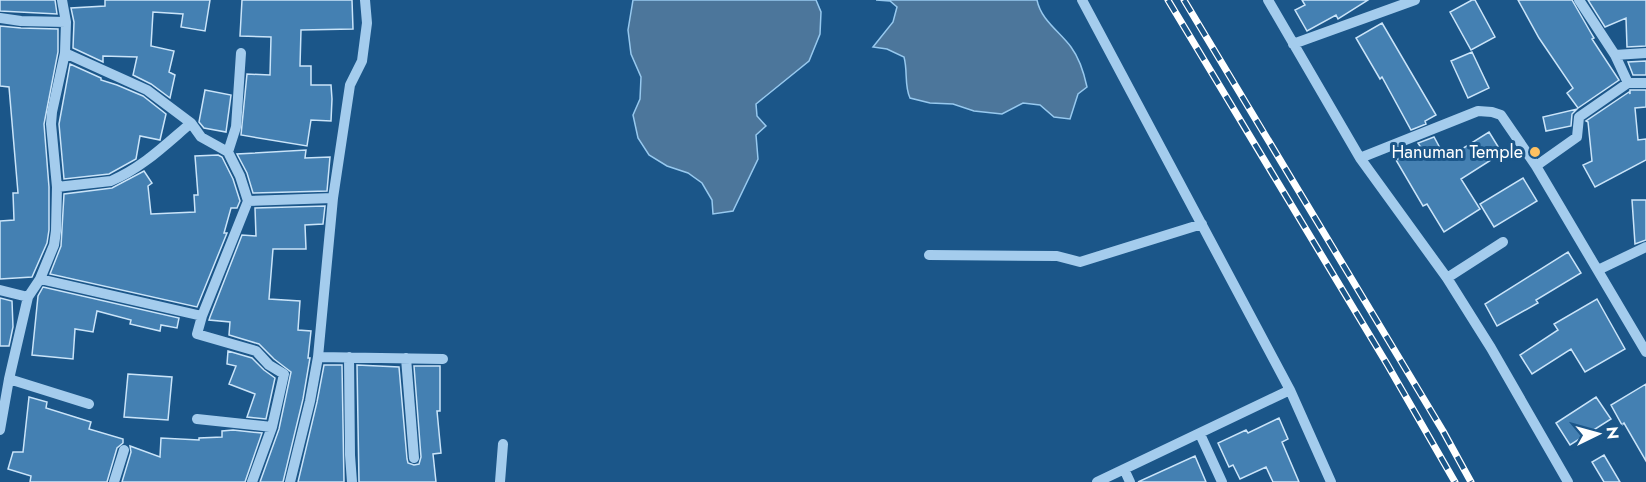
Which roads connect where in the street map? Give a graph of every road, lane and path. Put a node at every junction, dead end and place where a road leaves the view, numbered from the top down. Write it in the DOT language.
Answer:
graph roads {
  1 [pos="62,0"];
  2 [pos="365,0"];
  3 [pos="1082,0"];
  4 [pos="1269,0"];
  5 [pos="1415,0"];
  6 [pos="1579,0"];
  7 [pos="0,18"];
  8 [pos="66,22"];
  9 [pos="1293,44"];
  10 [pos="65,53"];
  11 [pos="241,53"];
  12 [pos="1646,53"];
  13 [pos="1615,55"];
  14 [pos="1628,83"];
  15 [pos="1646,83"];
  16 [pos="191,123"];
  17 [pos="228,152"];
  18 [pos="1360,158"];
  19 [pos="1536,166"];
  20 [pos="57,187"];
  21 [pos="333,198"];
  22 [pos="248,201"];
  23 [pos="1202,224"];
  24 [pos="1503,242"];
  25 [pos="1646,247"];
  26 [pos="929,255"];
  27 [pos="1598,270"];
  28 [pos="1447,278"];
  29 [pos="40,279"];
  30 [pos="0,290"];
  31 [pos="28,297"];
  32 [pos="202,316"];
  33 [pos="1646,352"];
  34 [pos="318,357"];
  35 [pos="350,357"];
  36 [pos="406,358"];
  37 [pos="443,359"];
  38 [pos="9,379"];
  39 [pos="1290,390"];
  40 [pos="89,404"];
  41 [pos="198,419"];
  42 [pos="272,426"];
  43 [pos="0,430"];
  44 [pos="1200,434"];
  45 [pos="502,444"];
  46 [pos="124,450"];
  47 [pos="414,458"];
  48 [pos="1124,469"];
  49 [pos="114,482"];
  50 [pos="252,482"];
  51 [pos="290,482"];
  52 [pos="352,482"];
  53 [pos="500,482"];
  54 [pos="1097,482"];
  55 [pos="1130,482"];
  56 [pos="1222,482"];
  57 [pos="1331,482"];
  58 [pos="1568,482"];
  1 -- 8 [label="street"];
  2 -- 21 [label="street"];
  3 -- 23 [label="street"];
  4 -- 9 [label="street"];
  5 -- 9 [label="street"];
  6 -- 13 [label="street"];
  7 -- 8 [label="street"];
  8 -- 10 [label="street"];
  9 -- 18 [label="street"];
  10 -- 16 [label="street"];
  10 -- 20 [label="street"];
  11 -- 17 [label="street"];
  12 -- 13 [label="street"];
  13 -- 14 [label="street"];
  14 -- 15 [label="street"];
  14 -- 19 [label="street"];
  16 -- 17 [label="street"];
  16 -- 20 [label="street"];
  17 -- 22 [label="street"];
  18 -- 19 [label="street"];
  18 -- 28 [label="street"];
  19 -- 27 [label="street"];
  20 -- 29 [label="street"];
  21 -- 22 [label="street"];
  21 -- 34 [label="street"];
  22 -- 32 [label="street"];
  23 -- 26 [label="street"];
  23 -- 39 [label="street"];
  24 -- 28 [label="street"];
  25 -- 27 [label="street"];
  27 -- 33 [label="street"];
  28 -- 58 [label="street"];
  29 -- 31 [label="street"];
  29 -- 32 [label="street"];
  30 -- 31 [label="street"];
  31 -- 38 [label="street"];
  32 -- 42 [label="street"];
  34 -- 35 [label="street"];
  34 -- 51 [label="street"];
  35 -- 36 [label="street"];
  35 -- 52 [label="street"];
  36 -- 37 [label="street"];
  36 -- 47 [label="street"];
  38 -- 40 [label="street"];
  38 -- 43 [label="street"];
  39 -- 44 [label="street"];
  39 -- 57 [label="street"];
  41 -- 42 [label="street"];
  42 -- 50 [label="street"];
  44 -- 48 [label="street"];
  44 -- 56 [label="street"];
  45 -- 53 [label="street"];
  46 -- 49 [label="street"];
  48 -- 54 [label="street"];
  48 -- 55 [label="street"];
}
